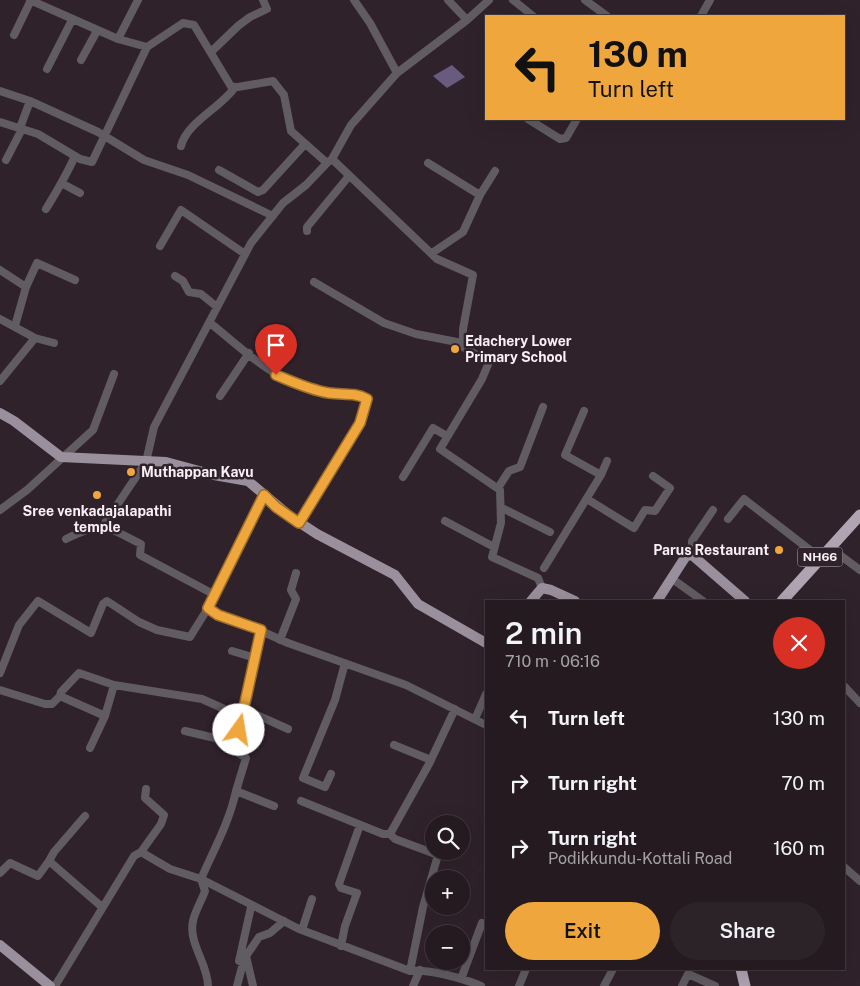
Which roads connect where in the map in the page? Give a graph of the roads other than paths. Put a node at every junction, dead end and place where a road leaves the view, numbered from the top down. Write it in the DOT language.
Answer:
graph roads {
  1 [pos="30,0"];
  2 [pos="138,0"];
  3 [pos="263,0"];
  4 [pos="354,0"];
  5 [pos="448,0"];
  6 [pos="489,0"];
  7 [pos="513,0"];
  8 [pos="585,0"];
  9 [pos="710,0"];
  10 [pos="532,15"];
  11 [pos="606,15"];
  12 [pos="702,15"];
  13 [pos="72,20"];
  14 [pos="467,20"];
  15 [pos="97,30"];
  16 [pos="14,35"];
  17 [pos="118,40"];
  18 [pos="147,47"];
  19 [pos="211,52"];
  20 [pos="81,60"];
  21 [pos="47,69"];
  22 [pos="397,73"];
  23 [pos="235,87"];
  24 [pos="0,91"];
  25 [pos="30,101"];
  26 [pos="530,120"];
  27 [pos="576,120"];
  28 [pos="0,122"];
  29 [pos="21,128"];
  30 [pos="105,137"];
  31 [pos="305,144"];
  32 [pos="181,146"];
  33 [pos="75,156"];
  34 [pos="6,160"];
  35 [pos="330,161"];
  36 [pos="428,163"];
  37 [pos="219,170"];
  38 [pos="494,171"];
  39 [pos="349,176"];
  40 [pos="63,184"];
  41 [pos="80,193"];
  42 [pos="480,195"];
  43 [pos="46,209"];
  44 [pos="273,216"];
  45 [pos="307,231"];
  46 [pos="160,246"];
  47 [pos="432,253"];
  48 [pos="245,254"];
  49 [pos="0,270"];
  50 [pos="175,276"];
  51 [pos="75,280"];
  52 [pos="314,282"];
  53 [pos="26,287"];
  54 [pos="217,307"];
  55 [pos="0,320"];
  56 [pos="210,323"];
  57 [pos="15,326"];
  58 [pos="35,338"];
  59 [pos="54,343"];
  60 [pos="462,343"];
  61 [pos="249,353"];
  62 [pos="114,374"];
  63 [pos="0,380"];
  64 [pos="220,396"];
  65 [pos="544,407"];
  66 [pos="584,411"];
  67 [pos="0,413"];
  68 [pos="448,436"];
  69 [pos="61,457"];
  70 [pos="608,461"];
  71 [pos="146,462"];
  72 [pos="601,476"];
  73 [pos="653,476"];
  74 [pos="403,477"];
  75 [pos="498,488"];
  76 [pos="264,495"];
  77 [pos="587,499"];
  78 [pos="502,508"];
  79 [pos="0,510"];
  80 [pos="713,510"];
  81 [pos="860,515"];
  82 [pos="728,519"];
  83 [pos="445,521"];
  84 [pos="299,523"];
  85 [pos="860,523"];
  86 [pos="103,526"];
  87 [pos="550,532"];
  88 [pos="66,539"];
  89 [pos="494,547"];
  90 [pos="833,550"];
  91 [pos="692,555"];
  92 [pos="819,557"];
  93 [pos="544,568"];
  94 [pos="860,570"];
  95 [pos="296,573"];
  96 [pos="671,578"];
  97 [pos="542,588"];
  98 [pos="215,595"];
  99 [pos="532,600"];
  100 [pos="574,600"];
  101 [pos="658,600"];
  102 [pos="702,600"];
  103 [pos="744,600"];
  104 [pos="783,600"];
  105 [pos="789,600"];
  106 [pos="208,608"];
  107 [pos="261,630"];
  108 [pos="280,640"];
  109 [pos="485,642"];
  110 [pos="232,651"];
  111 [pos="255,658"];
  112 [pos="345,663"];
  113 [pos="0,673"];
  114 [pos="114,685"];
  115 [pos="845,687"];
  116 [pos="0,690"];
  117 [pos="60,696"];
  118 [pos="485,696"];
  119 [pos="860,703"];
  120 [pos="244,709"];
  121 [pos="455,710"];
  122 [pos="104,716"];
  123 [pos="242,718"];
  124 [pos="475,719"];
  125 [pos="485,724"];
  126 [pos="288,729"];
  127 [pos="185,731"];
  128 [pos="236,743"];
  129 [pos="394,744"];
  130 [pos="90,748"];
  131 [pos="431,760"];
  132 [pos="331,774"];
  133 [pos="146,789"];
  134 [pos="236,791"];
  135 [pos="301,801"];
  136 [pos="274,806"];
  137 [pos="86,816"];
  138 [pos="360,825"];
  139 [pos="390,834"];
  140 [pos="140,852"];
  141 [pos="49,860"];
  142 [pos="845,868"];
  143 [pos="0,873"];
  144 [pos="201,879"];
  145 [pos="860,881"];
  146 [pos="312,899"];
  147 [pos="102,907"];
  148 [pos="251,907"];
  149 [pos="284,921"];
  150 [pos="482,923"];
  151 [pos="302,930"];
  152 [pos="0,945"];
  153 [pos="341,946"];
  154 [pos="420,970"];
  155 [pos="526,970"];
  156 [pos="612,970"];
  157 [pos="742,970"];
  158 [pos="410,971"];
  159 [pos="461,979"];
  160 [pos="50,986"];
  161 [pos="55,986"];
  162 [pos="208,986"];
  163 [pos="237,986"];
  164 [pos="253,986"];
  165 [pos="413,986"];
  166 [pos="481,986"];
  167 [pos="519,986"];
  168 [pos="604,986"];
  169 [pos="682,986"];
  170 [pos="715,986"];
  171 [pos="745,986"];
  1 -- 13 [label="street"];
  1 -- 16 [label="street"];
  2 -- 17 [label="street"];
  3 -- 19 [label="street"];
  4 -- 22 [label="street"];
  5 -- 14 [label="street"];
  6 -- 14 [label="street"];
  7 -- 10 [label="street"];
  8 -- 11 [label="street"];
  9 -- 12 [label="street"];
  13 -- 15 [label="street"];
  13 -- 21 [label="street"];
  14 -- 22 [label="street"];
  15 -- 17 [label="street"];
  15 -- 20 [label="street"];
  17 -- 18 [label="street"];
  18 -- 19 [label="street"];
  18 -- 30 [label="street"];
  19 -- 23 [label="street"];
  22 -- 35 [label="street"];
  23 -- 31 [label="street"];
  23 -- 32 [label="street"];
  24 -- 25 [label="street"];
  25 -- 29 [label="street"];
  25 -- 30 [label="street"];
  26 -- 27 [label="street"];
  28 -- 29 [label="street"];
  29 -- 33 [label="street"];
  29 -- 34 [label="street"];
  30 -- 33 [label="street"];
  30 -- 44 [label="street"];
  31 -- 35 [label="street"];
  31 -- 37 [label="street"];
  33 -- 40 [label="street"];
  35 -- 39 [label="street"];
  35 -- 44 [label="street"];
  36 -- 42 [label="street"];
  38 -- 42 [label="street"];
  39 -- 45 [label="street"];
  39 -- 47 [label="street"];
  40 -- 41 [label="street"];
  40 -- 43 [label="street"];
  42 -- 47 [label="street"];
  44 -- 48 [label="street"];
  46 -- 48 [label="street"];
  47 -- 60 [label="street"];
  48 -- 54 [label="street"];
  49 -- 53 [label="street"];
  50 -- 54 [label="street"];
  51 -- 53 [label="street"];
  52 -- 60 [label="street"];
  53 -- 57 [label="street"];
  54 -- 56 [label="street"];
  55 -- 57 [label="street"];
  56 -- 61 [label="street"];
  56 -- 71 [label="street"];
  57 -- 58 [label="street"];
  58 -- 59 [label="street"];
  58 -- 63 [label="street"];
  60 -- 68 [label="street"];
  61 -- 64 [label="street"];
  61 -- 84 [label="street"];
  62 -- 69 [label="street"];
  65 -- 75 [label="street"];
  66 -- 72 [label="street"];
  67 -- 69 [label="main road"];
  68 -- 74 [label="street"];
  68 -- 75 [label="street"];
  69 -- 71 [label="main road"];
  69 -- 79 [label="street"];
  70 -- 72 [label="street"];
  71 -- 76 [label="main road"];
  71 -- 86 [label="street"];
  72 -- 77 [label="street"];
  73 -- 77 [label="street"];
  75 -- 78 [label="street"];
  76 -- 84 [label="main road"];
  76 -- 98 [label="street"];
  77 -- 93 [label="street"];
  78 -- 87 [label="street"];
  78 -- 89 [label="street"];
  80 -- 91 [label="street"];
  81 -- 92 [label="highway, NH66"];
  82 -- 92 [label="street"];
  83 -- 89 [label="street"];
  84 -- 109 [label="main road"];
  85 -- 90 [label="highway, NH66"];
  86 -- 88 [label="street"];
  86 -- 98 [label="street"];
  89 -- 97 [label="street"];
  90 -- 94 [label="street"];
  90 -- 105 [label="highway, NH66"];
  91 -- 96 [label="main road"];
  91 -- 103 [label="main road"];
  92 -- 104 [label="highway, NH66"];
  95 -- 108 [label="street"];
  96 -- 101 [label="main road"];
  96 -- 102 [label="street"];
  97 -- 99 [label="main road"];
  97 -- 100 [label="main road"];
  98 -- 106 [label="street"];
  106 -- 107 [label="street"];
  106 -- 113 [label="street"];
  107 -- 108 [label="street"];
  107 -- 111 [label="street"];
  108 -- 112 [label="street"];
  110 -- 111 [label="street"];
  111 -- 120 [label="street"];
  112 -- 121 [label="street"];
  112 -- 132 [label="street"];
  114 -- 117 [label="street"];
  114 -- 122 [label="street"];
  114 -- 123 [label="street"];
  115 -- 119 [label="street"];
  116 -- 117 [label="street"];
  117 -- 122 [label="street"];
  118 -- 124 [label="street"];
  120 -- 123 [label="street"];
  120 -- 126 [label="street"];
  121 -- 124 [label="street"];
  121 -- 131 [label="street"];
  122 -- 130 [label="street"];
  123 -- 128 [label="street"];
  124 -- 125 [label="street"];
  127 -- 128 [label="street"];
  128 -- 134 [label="street"];
  129 -- 131 [label="street"];
  131 -- 139 [label="street"];
  133 -- 140 [label="street"];
  134 -- 136 [label="street"];
  134 -- 144 [label="street"];
  135 -- 138 [label="street"];
  137 -- 141 [label="street"];
  138 -- 139 [label="street"];
  138 -- 153 [label="street"];
  139 -- 158 [label="street"];
  140 -- 144 [label="street"];
  140 -- 147 [label="street"];
  141 -- 143 [label="street"];
  141 -- 147 [label="street"];
  142 -- 145 [label="street"];
  144 -- 148 [label="street"];
  144 -- 162 [label="street"];
  146 -- 151 [label="street"];
  147 -- 161 [label="street"];
  148 -- 149 [label="street"];
  148 -- 163 [label="street"];
  149 -- 151 [label="street"];
  149 -- 164 [label="street"];
  150 -- 159 [label="street"];
  151 -- 153 [label="street"];
  152 -- 160 [label="main road"];
  153 -- 158 [label="street"];
  154 -- 158 [label="street"];
  154 -- 159 [label="street"];
  154 -- 165 [label="street"];
  155 -- 167 [label="street"];
  156 -- 168 [label="street"];
  157 -- 171 [label="highway"];
  159 -- 166 [label="street"];
  169 -- 170 [label="street"];
}
